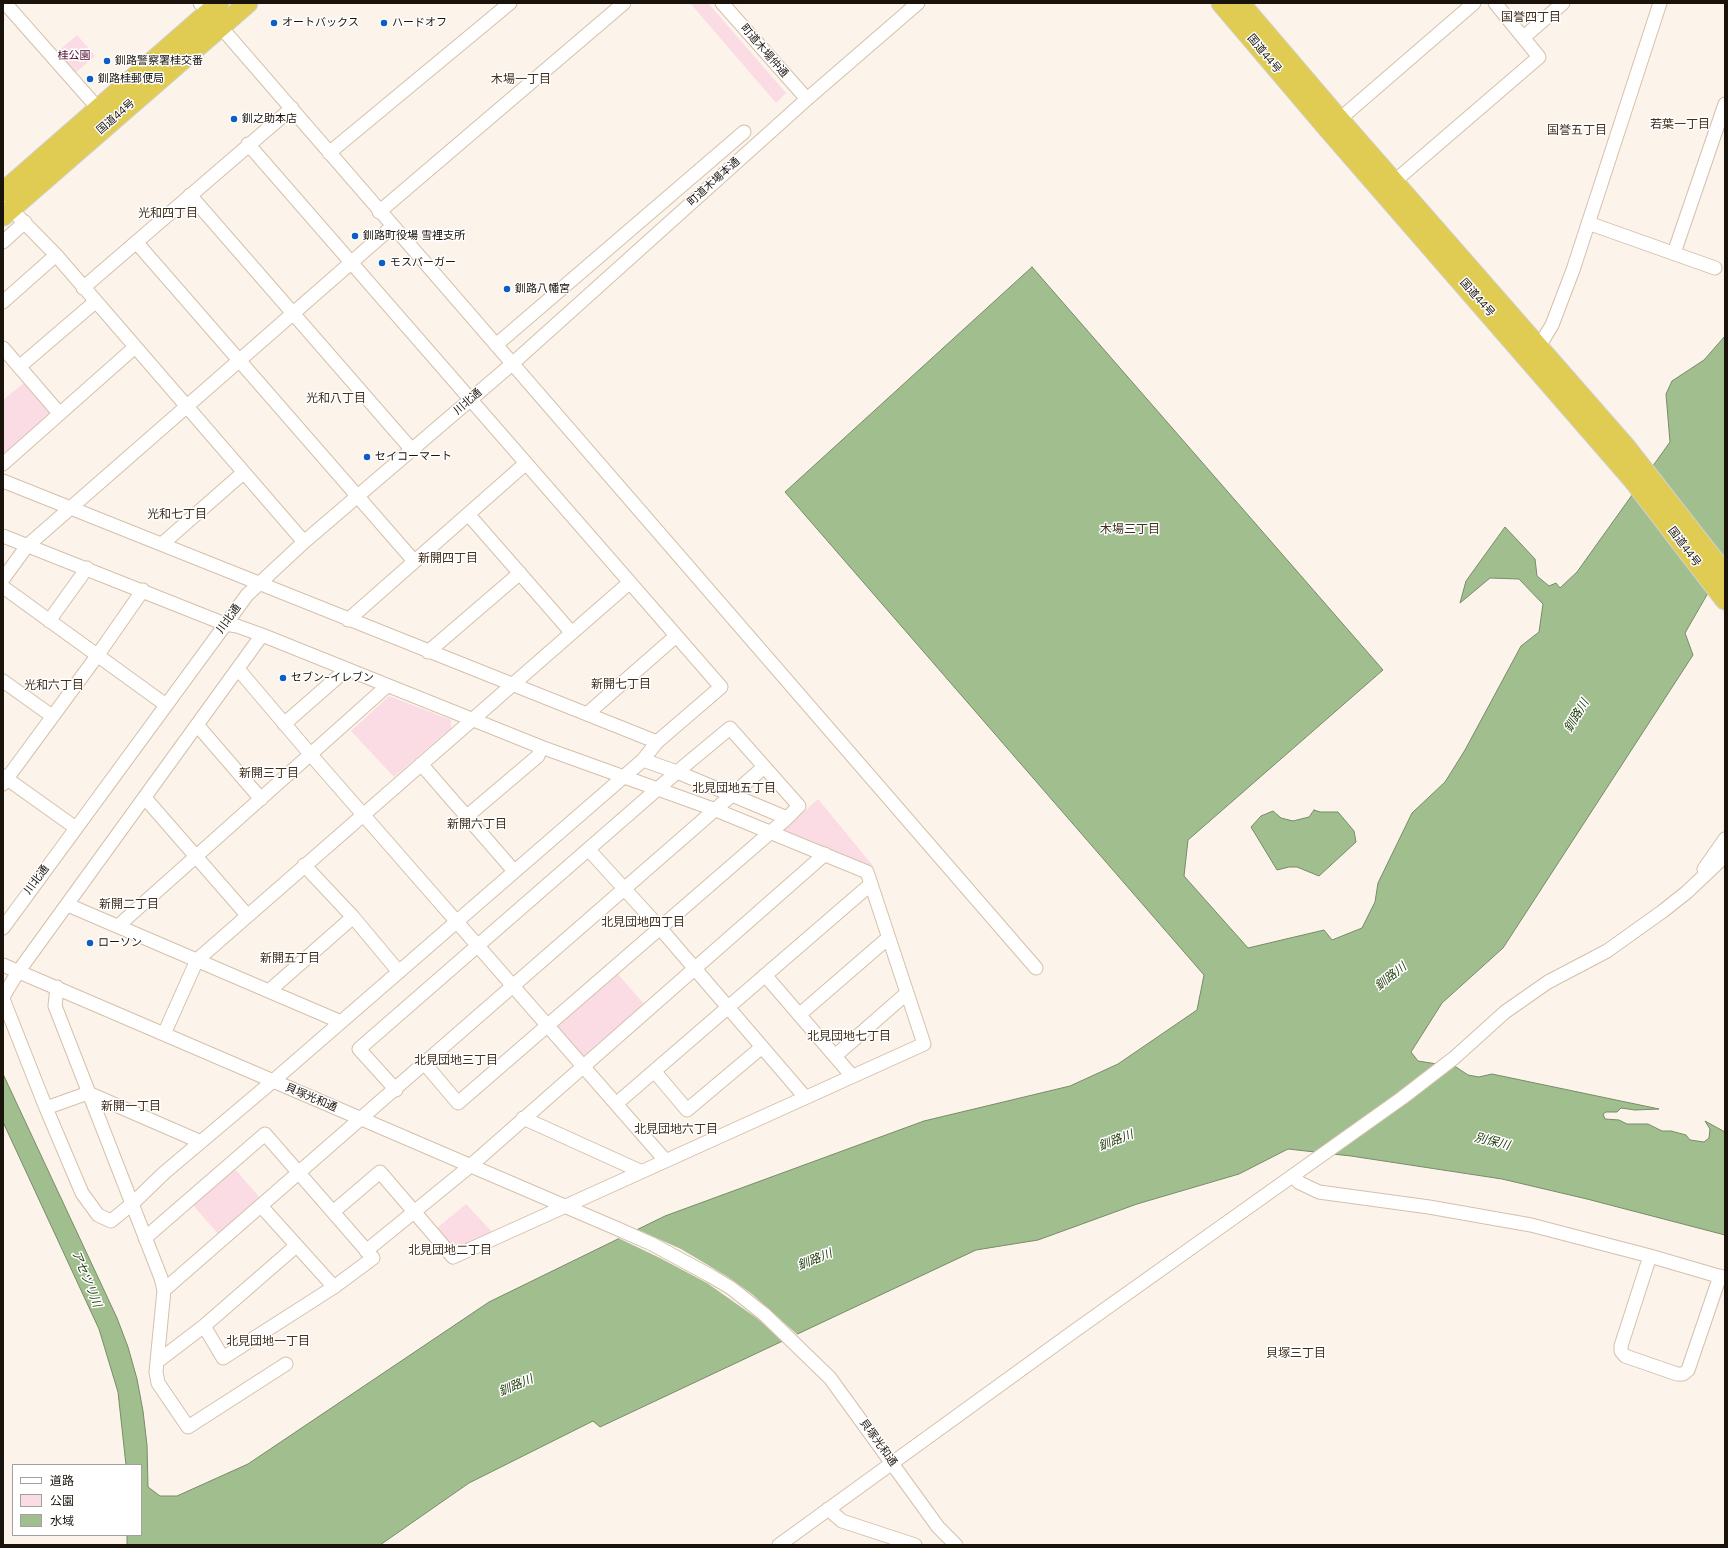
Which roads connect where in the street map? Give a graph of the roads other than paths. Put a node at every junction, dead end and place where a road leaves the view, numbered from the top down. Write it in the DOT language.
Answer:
graph roads {
  1 [pos="248,3"];
  2 [pos="510,3"];
  3 [pos="624,3"];
  4 [pos="722,3"];
  5 [pos="918,3"];
  6 [pos="1221,3"];
  7 [pos="1240,3"];
  8 [pos="1474,3"];
  9 [pos="1495,3"];
  10 [pos="1563,3"];
  11 [pos="1660,3"];
  12 [pos="209,6"];
  13 [pos="6,11"];
  14 [pos="220,27"];
  15 [pos="1524,37"];
  16 [pos="807,99"];
  17 [pos="1725,104"];
  18 [pos="97,108"];
  19 [pos="292,108"];
  20 [pos="110,122"];
  21 [pos="1334,124"];
  22 [pos="744,132"];
  23 [pos="248,144"];
  24 [pos="329,153"];
  25 [pos="1389,187"];
  26 [pos="190,195"];
  27 [pos="5,206"];
  28 [pos="379,212"];
  29 [pos="25,222"];
  30 [pos="1588,223"];
  31 [pos="393,226"];
  32 [pos="3,242"];
  33 [pos="136,242"];
  34 [pos="1674,253"];
  35 [pos="56,255"];
  36 [pos="352,263"];
  37 [pos="1715,268"];
  38 [pos="84,288"];
  39 [pos="3,302"];
  40 [pos="95,302"];
  41 [pos="294,313"];
  42 [pos="496,345"];
  43 [pos="135,347"];
  44 [pos="3,348"];
  45 [pos="1535,354"];
  46 [pos="240,360"];
  47 [pos="512,364"];
  48 [pos="19,367"];
  49 [pos="470,400"];
  50 [pos="187,407"];
  51 [pos="59,413"];
  52 [pos="412,450"];
  53 [pos="3,464"];
  54 [pos="525,464"];
  55 [pos="243,473"];
  56 [pos="1638,474"];
  57 [pos="3,481"];
  58 [pos="358,496"];
  59 [pos="70,509"];
  60 [pos="468,514"];
  61 [pos="3,536"];
  62 [pos="304,542"];
  63 [pos="162,544"];
  64 [pos="27,546"];
  65 [pos="414,561"];
  66 [pos="87,568"];
  67 [pos="520,573"];
  68 [pos="1725,574"];
  69 [pos="3,578"];
  70 [pos="629,583"];
  71 [pos="259,584"];
  72 [pos="3,587"];
  73 [pos="143,590"];
  74 [pos="1725,600"];
  75 [pos="348,620"];
  76 [pos="49,621"];
  77 [pos="226,624"];
  78 [pos="571,632"];
  79 [pos="262,635"];
  80 [pos="676,636"];
  81 [pos="428,652"];
  82 [pos="97,656"];
  83 [pos="238,669"];
  84 [pos="347,669"];
  85 [pos="3,681"];
  86 [pos="512,685"];
  87 [pos="387,686"];
  88 [pos="166,705"];
  89 [pos="587,714"];
  90 [pos="52,716"];
  91 [pos="472,719"];
  92 [pos="284,724"];
  93 [pos="198,726"];
  94 [pos="657,742"];
  95 [pos="541,747"];
  96 [pos="311,755"];
  97 [pos="642,760"];
  98 [pos="421,764"];
  99 [pos="764,767"];
  100 [pos="677,772"];
  101 [pos="623,776"];
  102 [pos="4,779"];
  103 [pos="660,788"];
  104 [pos="732,794"];
  105 [pos="144,798"];
  106 [pos="261,799"];
  107 [pos="716,810"];
  108 [pos="364,815"];
  109 [pos="466,817"];
  110 [pos="787,818"];
  111 [pos="76,828"];
  112 [pos="772,832"];
  113 [pos="1725,839"];
  114 [pos="589,850"];
  115 [pos="825,854"];
  116 [pos="196,856"];
  117 [pos="1725,856"];
  118 [pos="304,865"];
  119 [pos="514,871"];
  120 [pos="871,884"];
  121 [pos="625,890"];
  122 [pos="1688,892"];
  123 [pos="68,905"];
  124 [pos="247,915"];
  125 [pos="353,917"];
  126 [pos="457,922"];
  127 [pos="118,926"];
  128 [pos="3,928"];
  129 [pos="660,928"];
  130 [pos="888,938"];
  131 [pos="478,947"];
  132 [pos="197,960"];
  133 [pos="3,965"];
  134 [pos="693,968"];
  135 [pos="1036,968"];
  136 [pos="18,972"];
  137 [pos="399,972"];
  138 [pos="765,975"];
  139 [pos="513,986"];
  140 [pos="57,987"];
  141 [pos="269,991"];
  142 [pos="907,992"];
  143 [pos="3,998"];
  144 [pos="728,1007"];
  145 [pos="799,1015"];
  146 [pos="341,1022"];
  147 [pos="548,1026"];
  148 [pos="164,1034"];
  149 [pos="762,1047"];
  150 [pos="835,1056"];
  151 [pos="425,1064"];
  152 [pos="583,1065"];
  153 [pos="655,1072"];
  154 [pos="852,1076"];
  155 [pos="273,1082"];
  156 [pos="396,1090"];
  157 [pos="88,1093"];
  158 [pos="805,1097"];
  159 [pos="616,1104"];
  160 [pos="46,1108"];
  161 [pos="523,1118"];
  162 [pos="362,1119"];
  163 [pos="201,1142"];
  164 [pos="665,1160"];
  165 [pos="469,1167"];
  166 [pos="640,1171"];
  167 [pos="299,1174"];
  168 [pos="1292,1176"];
  169 [pos="132,1204"];
  170 [pos="261,1206"];
  171 [pos="563,1206"];
  172 [pos="333,1212"];
  173 [pos="415,1212"];
  174 [pos="144,1238"];
  175 [pos="296,1246"];
  176 [pos="366,1251"];
  177 [pos="1650,1256"];
  178 [pos="1722,1277"];
  179 [pos="334,1288"];
  180 [pos="164,1290"];
  181 [pos="204,1326"];
  182 [pos="158,1361"];
  183 [pos="286,1364"];
  184 [pos="892,1463"];
  185 [pos="828,1509"];
  186 [pos="779,1545"];
  187 [pos="915,1545"];
  188 [pos="956,1545"];
  1 -- 14 [label="highway, 国道44号"];
  2 -- 24 [label="street"];
  3 -- 28 [label="street"];
  4 -- 16 [label="street, 町道木場仲通"];
  5 -- 16 [label="street, 町道木場本通"];
  6 -- 21 [label="highway, 国道44号"];
  7 -- 21 [label="highway, 国道44号"];
  8 -- 21 [label="street"];
  9 -- 15 [label="street"];
  10 -- 15 [label="street"];
  11 -- 30 [label="street"];
  12 -- 14 [label="street"];
  12 -- 18 [label="highway, 国道44号"];
  13 -- 18 [label="street"];
  14 -- 19 [label="street"];
  14 -- 20 [label="highway, 国道44号"];
  15 -- 25 [label="street"];
  16 -- 47 [label="street, 町道木場本通"];
  17 -- 34 [label="street"];
  18 -- 20 [label="street"];
  18 -- 27 [label="highway, 国道44号"];
  19 -- 23 [label="street"];
  19 -- 24 [label="street"];
  20 -- 27 [label="highway, 国道44号"];
  21 -- 25 [label="highway, 国道44号"];
  22 -- 42 [label="street"];
  23 -- 26 [label="street"];
  23 -- 36 [label="street"];
  24 -- 28 [label="street"];
  25 -- 45 [label="highway, 国道44号"];
  26 -- 33 [label="street"];
  26 -- 41 [label="street"];
  27 -- 29 [label="street"];
  28 -- 31 [label="street"];
  29 -- 32 [label="street"];
  29 -- 35 [label="street"];
  30 -- 34 [label="street"];
  30 -- 45 [label="street"];
  31 -- 36 [label="street"];
  31 -- 42 [label="street"];
  33 -- 38 [label="street"];
  33 -- 46 [label="street"];
  34 -- 37 [label="street"];
  35 -- 38 [label="street"];
  35 -- 39 [label="street"];
  36 -- 41 [label="street"];
  36 -- 49 [label="street"];
  38 -- 40 [label="street"];
  40 -- 43 [label="street"];
  40 -- 48 [label="street"];
  41 -- 46 [label="street"];
  41 -- 52 [label="street"];
  42 -- 47 [label="street"];
  43 -- 50 [label="street"];
  43 -- 51 [label="street"];
  44 -- 48 [label="street"];
  45 -- 56 [label="highway, 国道44号"];
  46 -- 50 [label="street"];
  46 -- 58 [label="street"];
  47 -- 49 [label="street, 川北通"];
  47 -- 135 [label="street"];
  48 -- 51 [label="street"];
  49 -- 52 [label="street, 川北通"];
  49 -- 54 [label="street"];
  50 -- 55 [label="street"];
  50 -- 59 [label="street"];
  51 -- 53 [label="street"];
  52 -- 58 [label="street, 川北通"];
  54 -- 60 [label="street"];
  54 -- 70 [label="street"];
  55 -- 62 [label="street"];
  55 -- 63 [label="street"];
  56 -- 68 [label="highway, 国道44号"];
  56 -- 74 [label="highway, 国道44号"];
  57 -- 59 [label="street"];
  58 -- 62 [label="street, 川北通"];
  58 -- 65 [label="street"];
  59 -- 63 [label="street"];
  59 -- 64 [label="street"];
  60 -- 65 [label="street"];
  60 -- 67 [label="street"];
  61 -- 64 [label="street"];
  62 -- 71 [label="street, 川北通"];
  63 -- 71 [label="street"];
  64 -- 66 [label="street"];
  64 -- 69 [label="street"];
  65 -- 75 [label="street"];
  66 -- 73 [label="street"];
  66 -- 76 [label="street"];
  67 -- 78 [label="street"];
  67 -- 81 [label="street"];
  70 -- 78 [label="street"];
  70 -- 80 [label="street"];
  71 -- 75 [label="street"];
  71 -- 77 [label="street, 川北通"];
  72 -- 76 [label="street"];
  73 -- 77 [label="street"];
  73 -- 82 [label="street"];
  75 -- 81 [label="street"];
  76 -- 82 [label="street"];
  77 -- 79 [label="street"];
  77 -- 88 [label="street, 川北通"];
  78 -- 86 [label="street"];
  79 -- 83 [label="street"];
  79 -- 84 [label="street"];
  80 -- 89 [label="street"];
  80 -- 94 [label="street"];
  81 -- 86 [label="street"];
  82 -- 88 [label="street"];
  82 -- 90 [label="street"];
  83 -- 92 [label="street"];
  83 -- 93 [label="street"];
  84 -- 87 [label="street"];
  84 -- 92 [label="street"];
  85 -- 90 [label="street"];
  86 -- 89 [label="street"];
  86 -- 91 [label="street"];
  87 -- 91 [label="street"];
  87 -- 96 [label="street"];
  88 -- 111 [label="street, 川北通"];
  89 -- 94 [label="street"];
  90 -- 102 [label="street"];
  91 -- 95 [label="street"];
  91 -- 98 [label="street"];
  92 -- 96 [label="street"];
  93 -- 105 [label="street"];
  93 -- 106 [label="street"];
  94 -- 97 [label="street"];
  95 -- 101 [label="street"];
  95 -- 109 [label="street"];
  96 -- 106 [label="street"];
  96 -- 108 [label="street"];
  97 -- 100 [label="street"];
  97 -- 101 [label="street"];
  98 -- 108 [label="street"];
  98 -- 109 [label="street"];
  99 -- 100 [label="street"];
  99 -- 104 [label="street"];
  99 -- 110 [label="street"];
  100 -- 103 [label="street"];
  100 -- 104 [label="street"];
  101 -- 103 [label="street"];
  101 -- 119 [label="street"];
  102 -- 111 [label="street"];
  103 -- 107 [label="street"];
  103 -- 114 [label="street"];
  104 -- 107 [label="street"];
  104 -- 110 [label="street"];
  105 -- 116 [label="street"];
  105 -- 123 [label="street"];
  106 -- 116 [label="street"];
  107 -- 112 [label="street"];
  107 -- 121 [label="street"];
  108 -- 118 [label="street"];
  108 -- 126 [label="street"];
  109 -- 119 [label="street"];
  110 -- 112 [label="street"];
  111 -- 128 [label="street, 川北通"];
  112 -- 115 [label="street"];
  112 -- 129 [label="street"];
  113 -- 122 [label="street"];
  114 -- 121 [label="street"];
  114 -- 131 [label="street"];
  115 -- 120 [label="street"];
  115 -- 134 [label="street"];
  116 -- 124 [label="street"];
  116 -- 127 [label="street"];
  117 -- 122 [label="street"];
  118 -- 124 [label="street"];
  118 -- 125 [label="street"];
  119 -- 126 [label="street"];
  120 -- 130 [label="street"];
  120 -- 138 [label="street"];
  121 -- 129 [label="street"];
  121 -- 139 [label="street"];
  122 -- 168 [label="street"];
  123 -- 127 [label="street"];
  123 -- 136 [label="street"];
  124 -- 132 [label="street"];
  125 -- 137 [label="street"];
  125 -- 141 [label="street"];
  126 -- 131 [label="street"];
  126 -- 137 [label="street"];
  127 -- 132 [label="street"];
  129 -- 134 [label="street"];
  129 -- 147 [label="street"];
  130 -- 142 [label="street"];
  130 -- 145 [label="street"];
  131 -- 139 [label="street"];
  131 -- 156 [label="street"];
  132 -- 141 [label="street"];
  132 -- 148 [label="street"];
  133 -- 136 [label="street, 貝塚光和通"];
  134 -- 144 [label="street"];
  134 -- 152 [label="street"];
  136 -- 140 [label="street, 貝塚光和通"];
  136 -- 143 [label="street"];
  137 -- 146 [label="street"];
  138 -- 144 [label="street"];
  138 -- 145 [label="street"];
  139 -- 147 [label="street"];
  139 -- 151 [label="street"];
  140 -- 148 [label="street, 貝塚光和通"];
  140 -- 157 [label="street"];
  141 -- 146 [label="street"];
  142 -- 150 [label="street"];
  142 -- 154 [label="street"];
  143 -- 160 [label="street"];
  144 -- 149 [label="street"];
  144 -- 153 [label="street"];
  145 -- 150 [label="street"];
  146 -- 155 [label="street"];
  147 -- 151 [label="street"];
  147 -- 152 [label="street"];
  148 -- 155 [label="street, 貝塚光和通"];
  149 -- 153 [label="street"];
  149 -- 158 [label="street"];
  150 -- 154 [label="street"];
  151 -- 156 [label="street"];
  152 -- 159 [label="street"];
  152 -- 161 [label="street"];
  153 -- 159 [label="street"];
  154 -- 158 [label="street"];
  155 -- 162 [label="street, 貝塚光和通"];
  155 -- 163 [label="street"];
  156 -- 162 [label="street"];
  157 -- 160 [label="street"];
  157 -- 163 [label="street"];
  157 -- 169 [label="street"];
  158 -- 164 [label="street"];
  159 -- 164 [label="street"];
  160 -- 169 [label="street"];
  161 -- 165 [label="street"];
  161 -- 166 [label="street"];
  162 -- 165 [label="street, 貝塚光和通"];
  162 -- 167 [label="street"];
  163 -- 169 [label="street"];
  164 -- 166 [label="street"];
  165 -- 171 [label="street, 貝塚光和通"];
  165 -- 173 [label="street"];
  166 -- 171 [label="street"];
  167 -- 170 [label="street"];
  167 -- 172 [label="street"];
  167 -- 174 [label="street"];
  168 -- 177 [label="street"];
  168 -- 184 [label="street"];
  169 -- 174 [label="street"];
  170 -- 175 [label="street"];
  170 -- 180 [label="street"];
  171 -- 173 [label="street"];
  171 -- 184 [label="street, 貝塚光和通"];
  172 -- 173 [label="street"];
  172 -- 176 [label="street"];
  173 -- 176 [label="street"];
  174 -- 180 [label="street"];
  175 -- 179 [label="street"];
  175 -- 181 [label="street"];
  176 -- 179 [label="street"];
  177 -- 178 [label="street"];
  177 -- 178 [label="street"];
  179 -- 181 [label="street"];
  180 -- 182 [label="street"];
  181 -- 182 [label="street"];
  182 -- 183 [label="street"];
  184 -- 185 [label="street"];
  184 -- 188 [label="street, 貝塚光和通"];
  185 -- 186 [label="street"];
  185 -- 187 [label="street"];
}
